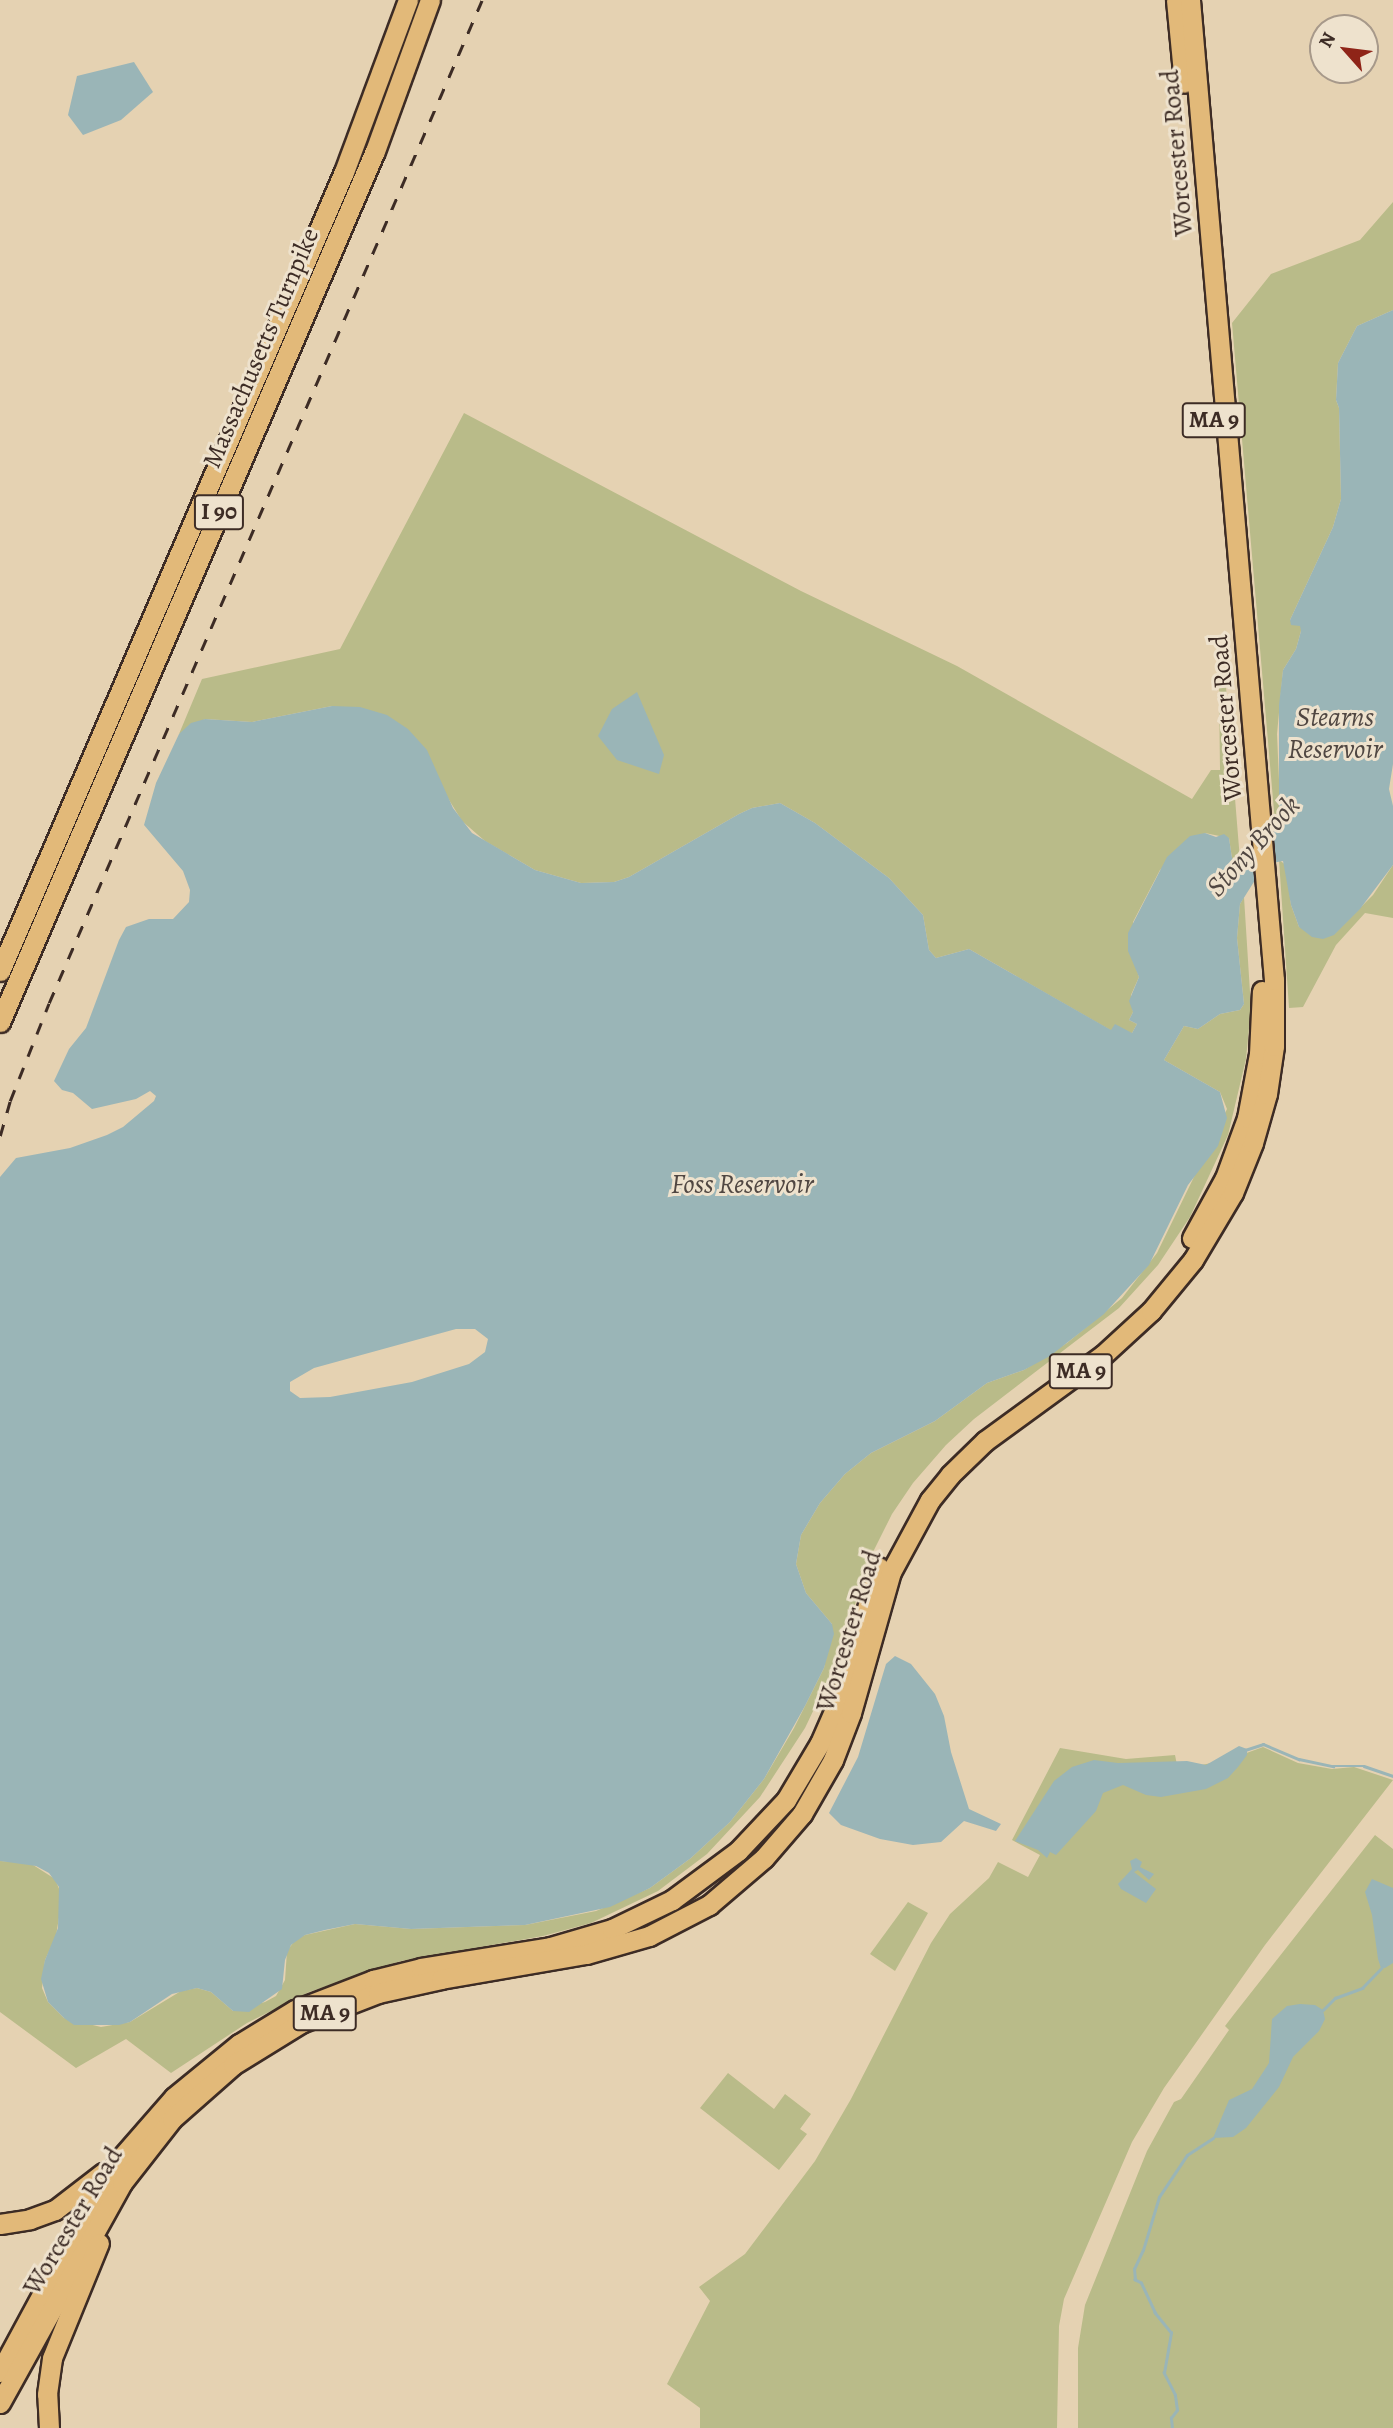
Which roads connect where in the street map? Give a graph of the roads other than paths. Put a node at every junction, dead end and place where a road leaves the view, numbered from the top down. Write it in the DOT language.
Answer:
graph roads {
  1 [pos="408,0"];
  2 [pos="430,0"];
  3 [pos="1176,0"];
  4 [pos="1190,0"];
  5 [pos="0,971"];
  6 [pos="0,1022"];
  7 [pos="141,2144"];
  8 [pos="0,2224"];
  9 [pos="0,2372"];
  10 [pos="0,2403"];
  11 [pos="49,2428"];
  1 -- 5 [label="highway, Massachusetts Turnpike / I 90"];
  2 -- 6 [label="highway, Massachusetts Turnpike / I 90"];
  3 -- 7 [label="highway, Worcester Road / MA 9"];
  4 -- 7 [label="highway, Worcester Road / MA 9"];
  7 -- 8 [label="highway"];
  7 -- 9 [label="highway, Worcester Road / MA 9"];
  7 -- 10 [label="highway, Worcester Road / MA 9"];
  7 -- 11 [label="highway"];
}
